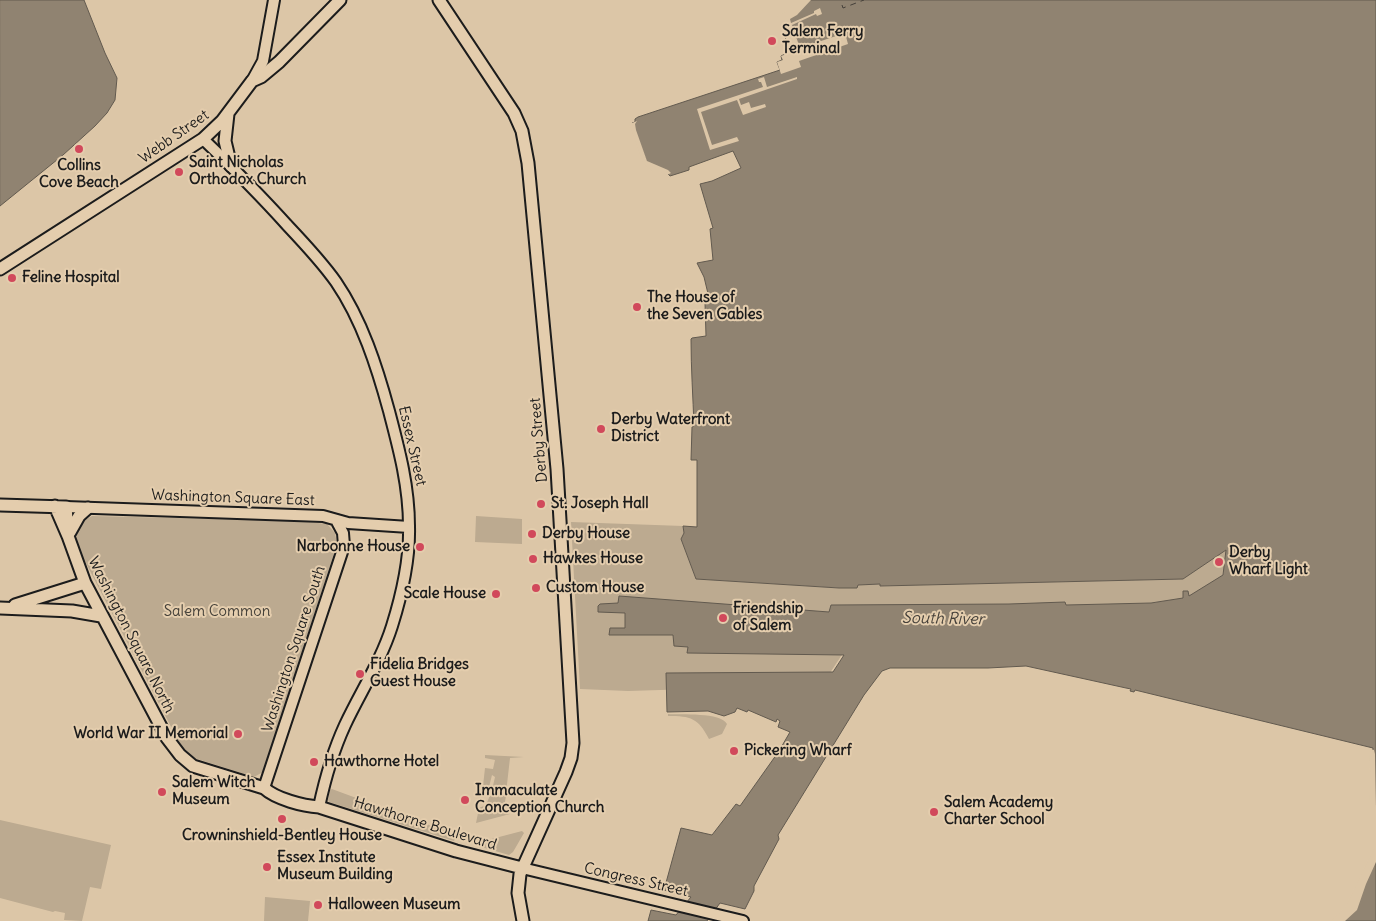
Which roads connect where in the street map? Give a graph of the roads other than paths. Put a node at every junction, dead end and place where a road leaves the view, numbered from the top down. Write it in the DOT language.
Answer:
graph roads {
  1 [pos="274,0"];
  2 [pos="340,0"];
  3 [pos="439,0"];
  4 [pos="252,81"];
  5 [pos="228,114"];
  6 [pos="202,138"];
  7 [pos="231,166"];
  8 [pos="0,269"];
  9 [pos="0,505"];
  10 [pos="60,507"];
  11 [pos="88,508"];
  12 [pos="336,520"];
  13 [pos="409,527"];
  14 [pos="68,536"];
  15 [pos="85,584"];
  16 [pos="3,608"];
  17 [pos="101,616"];
  18 [pos="264,788"];
  19 [pos="319,807"];
  20 [pos="522,868"];
  21 [pos="523,921"];
  22 [pos="743,921"];
  1 -- 4 [label="street"];
  2 -- 4 [label="main road, Webb Street"];
  3 -- 20 [label="main road, Derby Street"];
  4 -- 5 [label="main road, Webb Street"];
  5 -- 6 [label="main road, Webb Street"];
  5 -- 7 [label="main road"];
  6 -- 7 [label="street, Essex Street"];
  6 -- 8 [label="main road, Webb Street"];
  7 -- 13 [label="street, Essex Street"];
  9 -- 10 [label="main road"];
  10 -- 11 [label="street, Washington Square East"];
  10 -- 14 [label="main road, Washington Square North"];
  11 -- 12 [label="street, Washington Square East"];
  11 -- 14 [label="main road"];
  12 -- 13 [label="street, Washington Square East"];
  12 -- 18 [label="street, Washington Square South"];
  13 -- 19 [label="street, Essex Street"];
  14 -- 15 [label="main road, Washington Square North"];
  15 -- 16 [label="main road"];
  15 -- 17 [label="main road, Washington Square North"];
  16 -- 17 [label="main road"];
  17 -- 18 [label="main road, Washington Square North"];
  18 -- 19 [label="main road, Hawthorne Boulevard"];
  19 -- 20 [label="main road, Hawthorne Boulevard"];
  20 -- 21 [label="main road, Derby Street"];
  20 -- 22 [label="street, Congress Street"];
}
